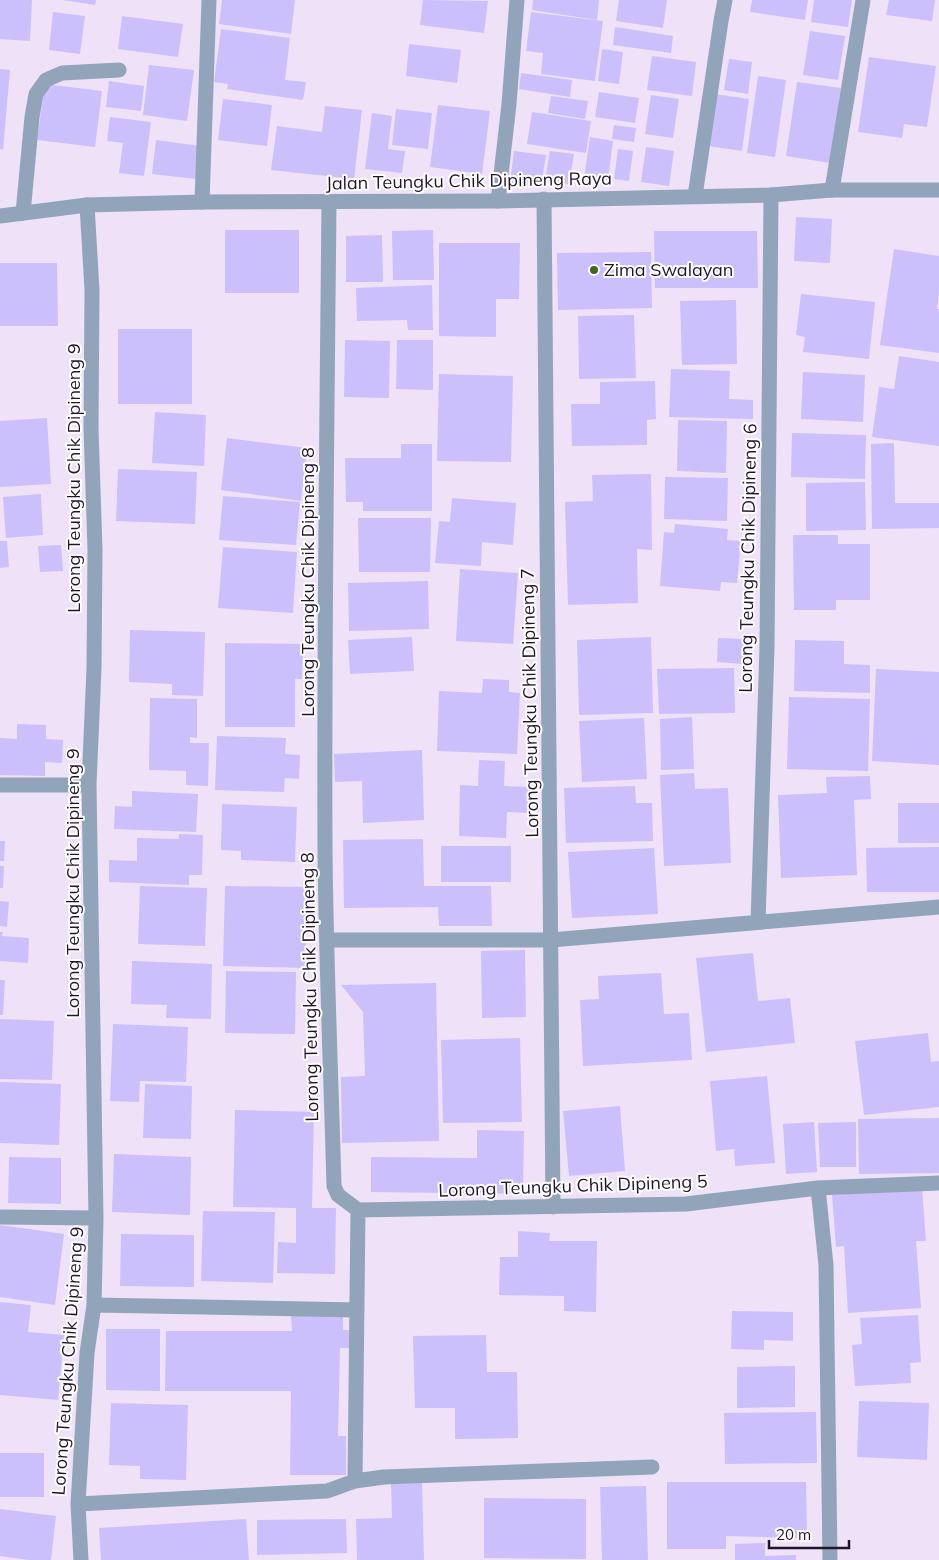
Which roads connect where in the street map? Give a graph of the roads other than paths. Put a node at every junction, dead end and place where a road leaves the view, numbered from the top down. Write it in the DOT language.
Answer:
graph roads {
  1 [pos="209,0"];
  2 [pos="517,0"];
  3 [pos="725,0"];
  4 [pos="863,0"];
  5 [pos="119,70"];
  6 [pos="832,190"];
  7 [pos="939,190"];
  8 [pos="771,195"];
  9 [pos="695,196"];
  10 [pos="544,199"];
  11 [pos="498,201"];
  12 [pos="202,202"];
  13 [pos="329,202"];
  14 [pos="87,205"];
  15 [pos="23,213"];
  16 [pos="0,216"];
  17 [pos="0,785"];
  18 [pos="89,786"];
  19 [pos="939,908"];
  20 [pos="758,922"];
  21 [pos="327,940"];
  22 [pos="551,940"];
  23 [pos="939,1183"];
  24 [pos="818,1188"];
  25 [pos="553,1207"];
  26 [pos="358,1210"];
  27 [pos="0,1217"];
  28 [pos="96,1218"];
  29 [pos="94,1305"];
  30 [pos="357,1310"];
  31 [pos="652,1467"];
  32 [pos="355,1481"];
  33 [pos="78,1504"];
  34 [pos="81,1560"];
  35 [pos="830,1560"];
  1 -- 12 [label="street"];
  2 -- 11 [label="street"];
  3 -- 9 [label="street"];
  4 -- 6 [label="street"];
  5 -- 15 [label="street"];
  6 -- 7 [label="street, Jalan Teungku Chik Dipineng Raya"];
  6 -- 8 [label="street, Jalan Teungku Chik Dipineng Raya"];
  8 -- 9 [label="street, Jalan Teungku Chik Dipineng Raya"];
  8 -- 20 [label="street, Lorong Teungku Chik Dipineng 6"];
  9 -- 10 [label="street, Jalan Teungku Chik Dipineng Raya"];
  10 -- 11 [label="street, Jalan Teungku Chik Dipineng Raya"];
  10 -- 22 [label="street, Lorong Teungku Chik Dipineng 7"];
  11 -- 13 [label="street, Jalan Teungku Chik Dipineng Raya"];
  12 -- 13 [label="street, Jalan Teungku Chik Dipineng Raya"];
  12 -- 14 [label="street, Jalan Teungku Chik Dipineng Raya"];
  13 -- 21 [label="street, Lorong Teungku Chik Dipineng 8"];
  14 -- 15 [label="street, Jalan Teungku Chik Dipineng Raya"];
  14 -- 18 [label="street, Lorong Teungku Chik Dipineng 9"];
  15 -- 16 [label="street, Jalan Teungku Chik Dipineng Raya"];
  17 -- 18 [label="street"];
  18 -- 28 [label="street, Lorong Teungku Chik Dipineng 9"];
  19 -- 20 [label="street"];
  20 -- 22 [label="street"];
  21 -- 22 [label="street"];
  21 -- 26 [label="street, Lorong Teungku Chik Dipineng 8"];
  22 -- 25 [label="street, Lorong Teungku Chik Dipineng 7"];
  23 -- 24 [label="street, Lorong Teungku Chik Dipineng 5"];
  24 -- 25 [label="street, Lorong Teungku Chik Dipineng 5"];
  24 -- 35 [label="street"];
  25 -- 26 [label="street, Lorong Teungku Chik Dipineng 5"];
  26 -- 30 [label="street"];
  27 -- 28 [label="street"];
  28 -- 29 [label="street, Lorong Teungku Chik Dipineng 9"];
  29 -- 30 [label="street"];
  29 -- 33 [label="street, Lorong Teungku Chik Dipineng 9"];
  30 -- 32 [label="street"];
  31 -- 32 [label="street"];
  32 -- 33 [label="street"];
  33 -- 34 [label="street, Lorong Teungku Chik Dipineng 9"];
}
